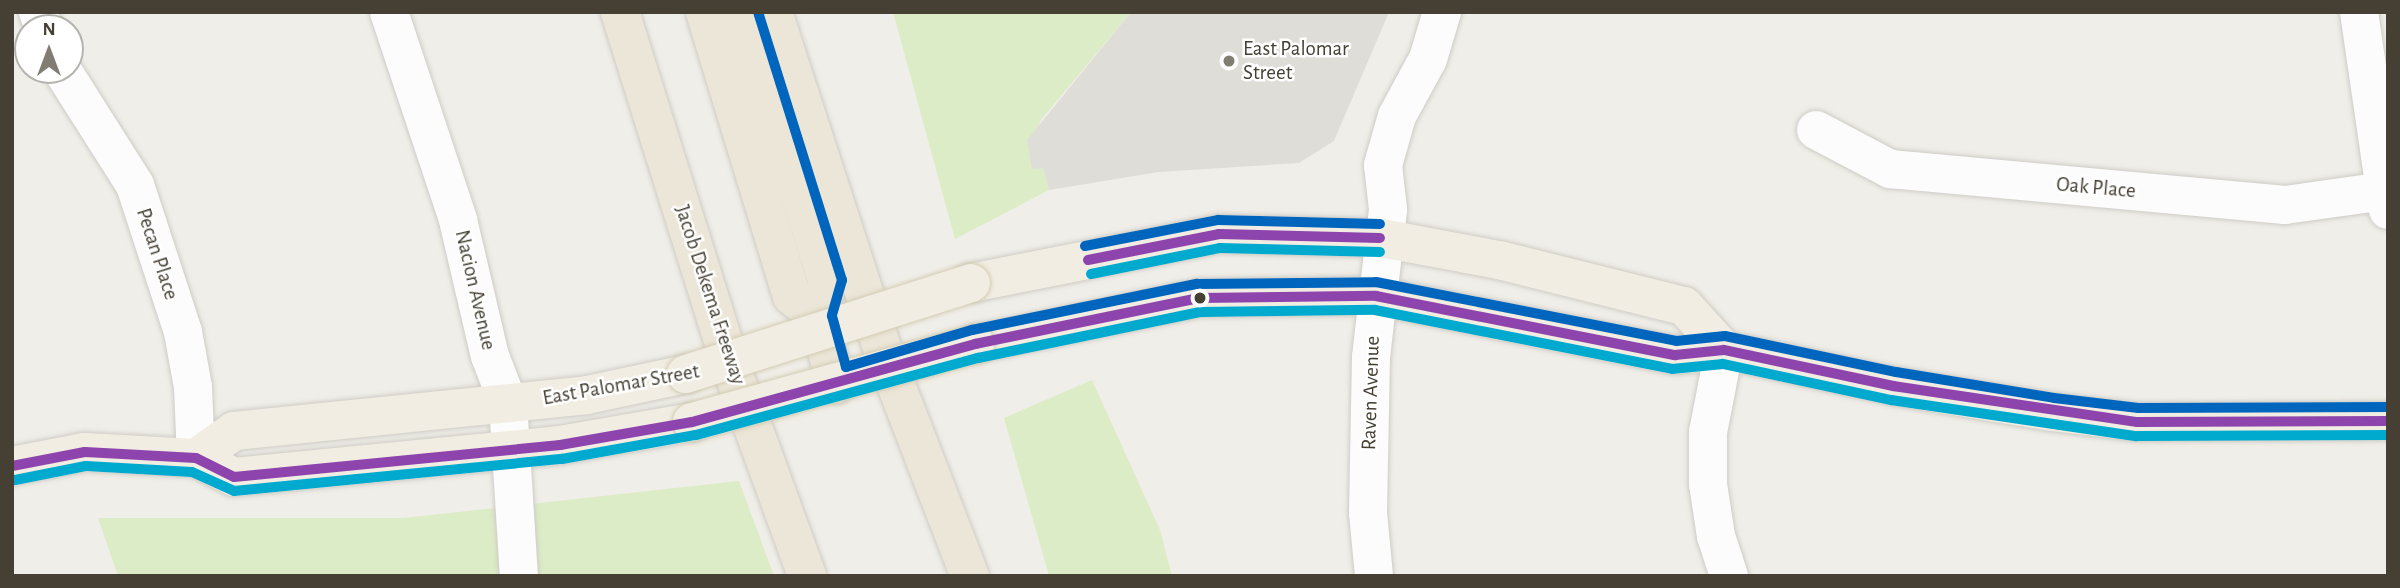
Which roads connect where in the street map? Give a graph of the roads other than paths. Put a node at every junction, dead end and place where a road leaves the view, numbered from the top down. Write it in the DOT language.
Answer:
graph roads {
  1 [pos="389,12"];
  2 [pos="620,12"];
  3 [pos="705,12"];
  4 [pos="743,12"];
  5 [pos="773,12"];
  6 [pos="1442,12"];
  7 [pos="2359,12"];
  8 [pos="71,84"];
  9 [pos="1816,130"];
  10 [pos="2386,200"];
  11 [pos="1381,238"];
  12 [pos="1377,296"];
  13 [pos="819,325"];
  14 [pos="1724,350"];
  15 [pos="836,384"];
  16 [pos="508,403"];
  17 [pos="2388,421"];
  18 [pos="511,449"];
  19 [pos="196,458"];
  20 [pos="12,467"];
  21 [pos="519,576"];
  22 [pos="807,576"];
  23 [pos="970,576"];
  24 [pos="1374,576"];
  25 [pos="1729,576"];
  1 -- 16 [label="street, Nacion Avenue"];
  2 -- 22 [label="highway, Jacob Dekema Freeway"];
  3 -- 13 [label="highway"];
  4 -- 13 [label="highway"];
  5 -- 23 [label="highway"];
  6 -- 11 [label="street, Raven Avenue"];
  7 -- 10 [label="street"];
  8 -- 19 [label="street, Pecan Place"];
  9 -- 10 [label="street, Oak Place"];
  11 -- 12 [label="street, Raven Avenue"];
  11 -- 13 [label="main road, East Palomar Street, bridge"];
  11 -- 14 [label="main road, East Palomar Street"];
  12 -- 14 [label="main road"];
  12 -- 15 [label="main road, bridge"];
  12 -- 24 [label="street, Raven Avenue"];
  13 -- 15 [label="highway"];
  13 -- 16 [label="main road, East Palomar Street, bridge"];
  14 -- 17 [label="main road"];
  14 -- 25 [label="street"];
  15 -- 18 [label="main road, bridge"];
  16 -- 18 [label="street, Nacion Avenue"];
  16 -- 19 [label="main road, East Palomar Street"];
  18 -- 19 [label="main road"];
  18 -- 21 [label="street, Nacion Avenue"];
  19 -- 20 [label="main road"];
}
